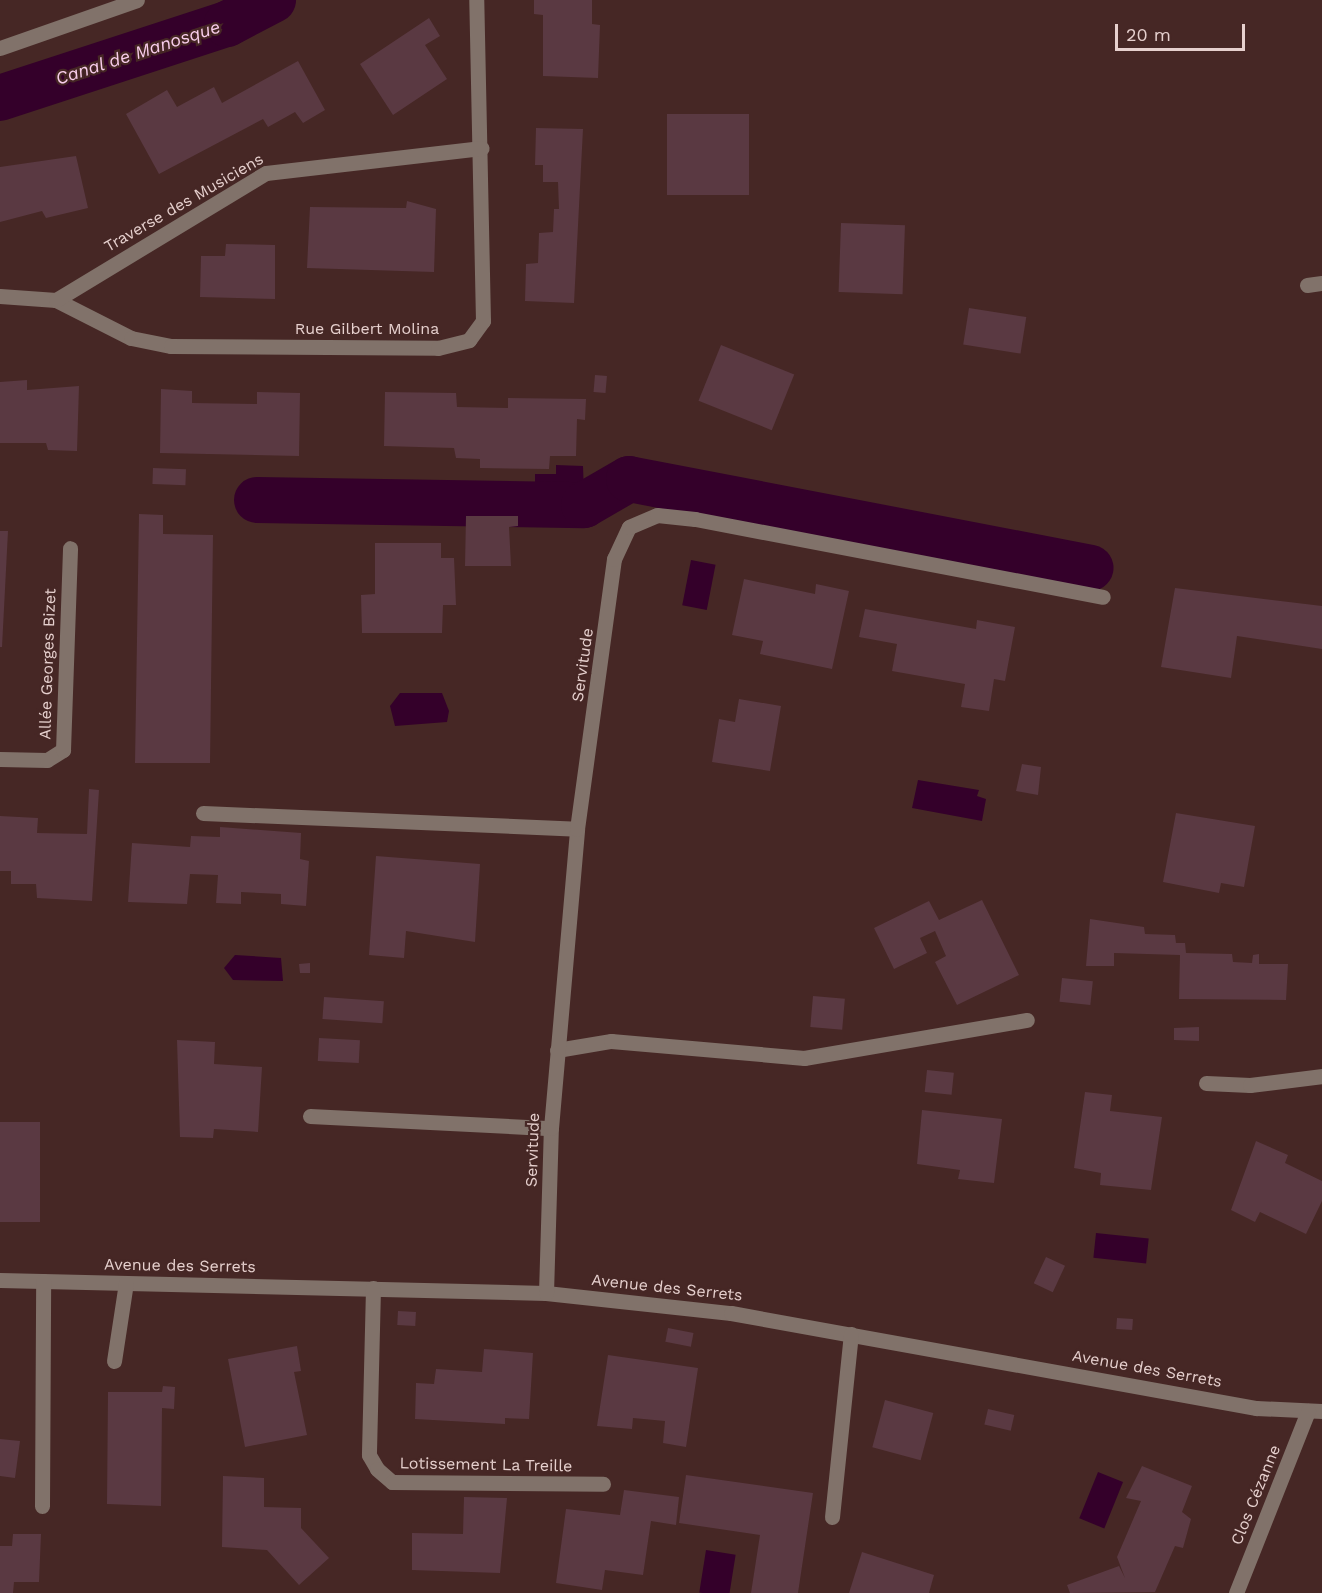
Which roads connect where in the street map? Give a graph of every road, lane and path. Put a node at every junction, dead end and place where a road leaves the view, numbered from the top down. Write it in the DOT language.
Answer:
graph roads {
  1 [pos="137,0"];
  2 [pos="476,0"];
  3 [pos="0,48"];
  4 [pos="482,148"];
  5 [pos="0,296"];
  6 [pos="56,300"];
  7 [pos="70,548"];
  8 [pos="1103,597"];
  9 [pos="0,759"];
  10 [pos="203,813"];
  11 [pos="577,830"];
  12 [pos="1027,1020"];
  13 [pos="557,1050"];
  14 [pos="1322,1076"];
  15 [pos="1206,1083"];
  16 [pos="310,1116"];
  17 [pos="551,1128"];
  18 [pos="0,1280"];
  19 [pos="43,1281"];
  20 [pos="126,1283"];
  21 [pos="373,1288"];
  22 [pos="546,1293"];
  23 [pos="850,1334"];
  24 [pos="114,1361"];
  25 [pos="1315,1411"];
  26 [pos="603,1484"];
  27 [pos="42,1506"];
  28 [pos="832,1517"];
  29 [pos="1236,1593"];
  1 -- 3 [label="street"];
  2 -- 4 [label="street, Rue Gilbert Molina"];
  4 -- 6 [label="street, Traverse des Musiciens"];
  4 -- 6 [label="street, Rue Gilbert Molina"];
  5 -- 6 [label="street, Rue Gilbert Molina"];
  7 -- 9 [label="street, Allée Georges Bizet"];
  8 -- 11 [label="street, Servitude"];
  10 -- 11 [label="street"];
  11 -- 13 [label="street, Servitude"];
  12 -- 13 [label="street"];
  13 -- 17 [label="street, Servitude"];
  14 -- 15 [label="street"];
  16 -- 17 [label="street"];
  17 -- 22 [label="street, Servitude"];
  18 -- 19 [label="street, Avenue des Serrets"];
  19 -- 20 [label="street, Avenue des Serrets"];
  19 -- 27 [label="street"];
  20 -- 21 [label="street, Avenue des Serrets"];
  20 -- 24 [label="street"];
  21 -- 22 [label="street, Avenue des Serrets"];
  21 -- 26 [label="street, Lotissement La Treille"];
  22 -- 23 [label="street, Avenue des Serrets"];
  23 -- 25 [label="street, Avenue des Serrets"];
  23 -- 28 [label="street"];
  25 -- 29 [label="street, Clos Cézanne"];
}
